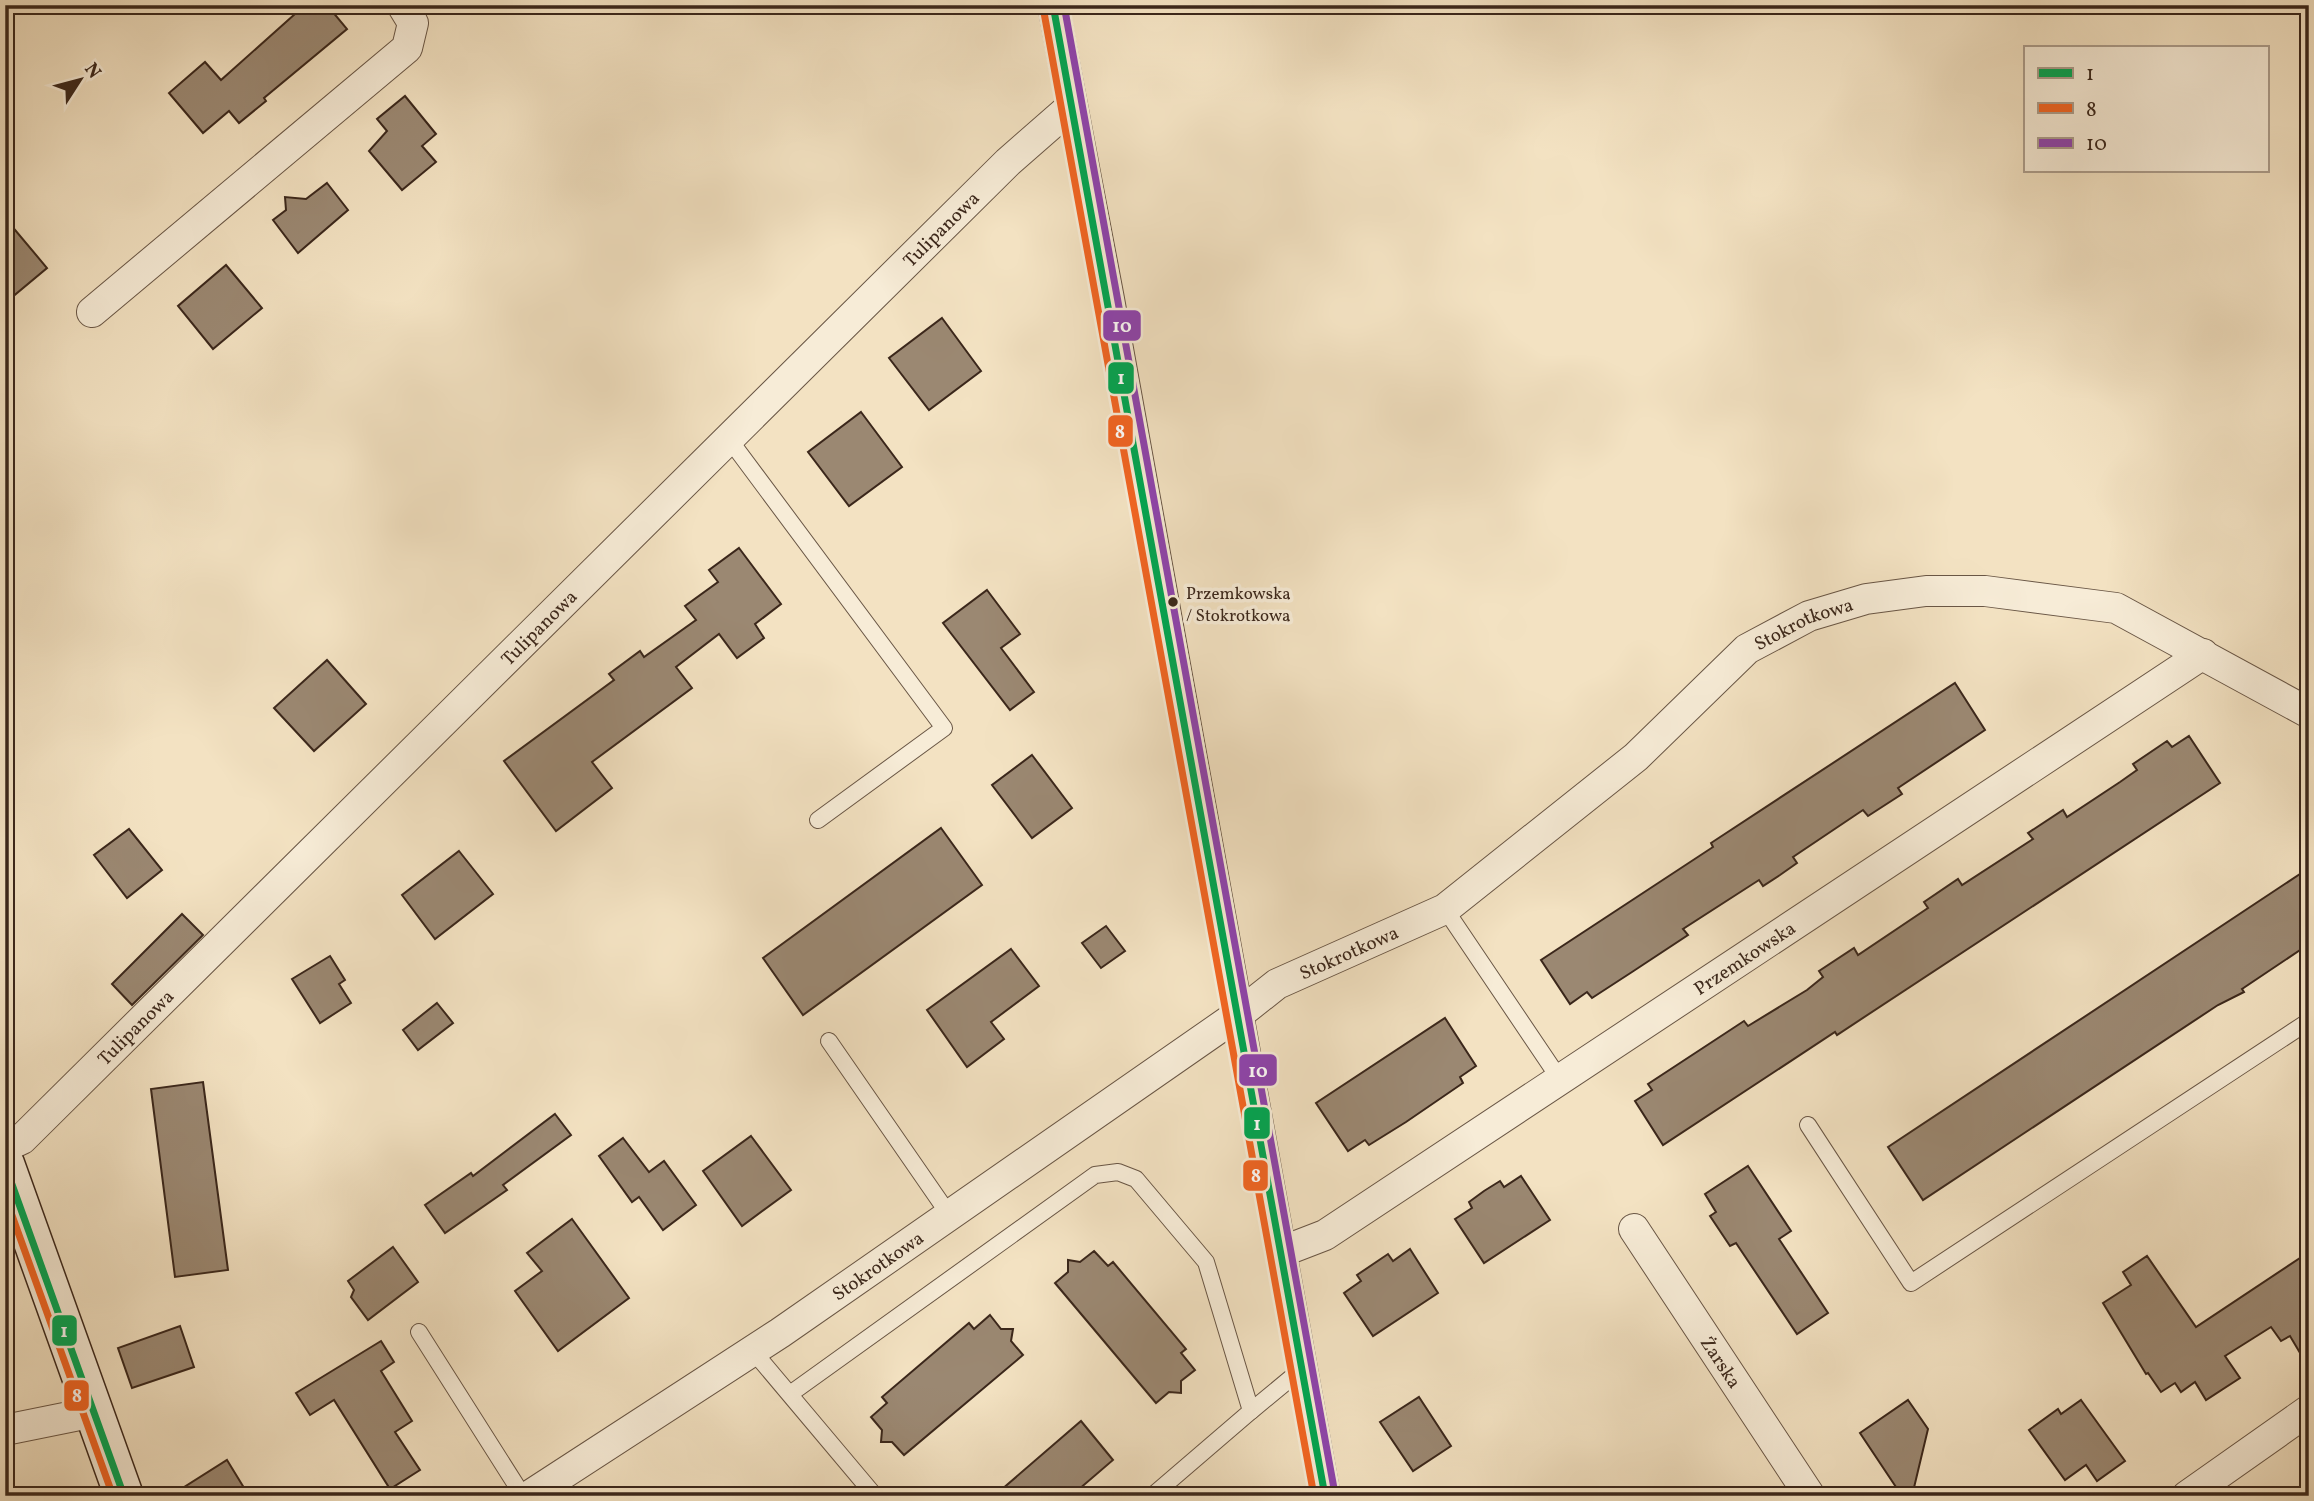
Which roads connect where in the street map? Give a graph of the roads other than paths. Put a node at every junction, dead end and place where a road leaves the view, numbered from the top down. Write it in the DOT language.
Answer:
graph roads {
  1 [pos="402,5"];
  2 [pos="1053,5"];
  3 [pos="1072,106"];
  4 [pos="92,312"];
  5 [pos="729,439"];
  6 [pos="2203,654"];
  7 [pos="2309,713"];
  8 [pos="818,820"];
  9 [pos="1445,909"];
  10 [pos="1239,1014"];
  11 [pos="2309,1021"];
  12 [pos="829,1041"];
  13 [pos="1561,1081"];
  14 [pos="1808,1125"];
  15 [pos="5,1147"];
  16 [pos="5,1164"];
  17 [pos="950,1216"];
  18 [pos="1634,1229"];
  19 [pos="1280,1252"];
  20 [pos="419,1332"];
  21 [pos="753,1351"];
  22 [pos="1303,1368"];
  23 [pos="790,1394"];
  24 [pos="2309,1410"];
  25 [pos="1251,1411"];
  26 [pos="94,1412"];
  27 [pos="5,1430"];
  28 [pos="124,1496"];
  29 [pos="523,1496"];
  30 [pos="529,1496"];
  31 [pos="875,1496"];
  32 [pos="1152,1496"];
  33 [pos="1325,1496"];
  34 [pos="1810,1496"];
  35 [pos="2188,1496"];
  1 -- 4 [label="street"];
  2 -- 3 [label="street"];
  3 -- 5 [label="street, Tulipanowa"];
  3 -- 10 [label="street"];
  5 -- 8 [label="lane"];
  5 -- 15 [label="street, Tulipanowa"];
  6 -- 7 [label="street, Stokrotkowa"];
  6 -- 9 [label="street, Stokrotkowa"];
  6 -- 13 [label="street, Przemkowska"];
  9 -- 10 [label="street, Stokrotkowa"];
  9 -- 13 [label="lane"];
  10 -- 17 [label="street, Stokrotkowa"];
  10 -- 19 [label="street"];
  11 -- 14 [label="lane"];
  12 -- 17 [label="lane"];
  13 -- 19 [label="street, Przemkowska"];
  16 -- 26 [label="street"];
  17 -- 21 [label="street, Stokrotkowa"];
  18 -- 34 [label="street, Żarska"];
  19 -- 22 [label="street"];
  20 -- 29 [label="lane"];
  21 -- 23 [label="lane"];
  21 -- 30 [label="street, Stokrotkowa"];
  22 -- 25 [label="lane"];
  22 -- 33 [label="street"];
  23 -- 25 [label="lane"];
  23 -- 31 [label="lane"];
  24 -- 35 [label="street"];
  25 -- 32 [label="lane"];
  26 -- 27 [label="street"];
  26 -- 28 [label="street"];
}
